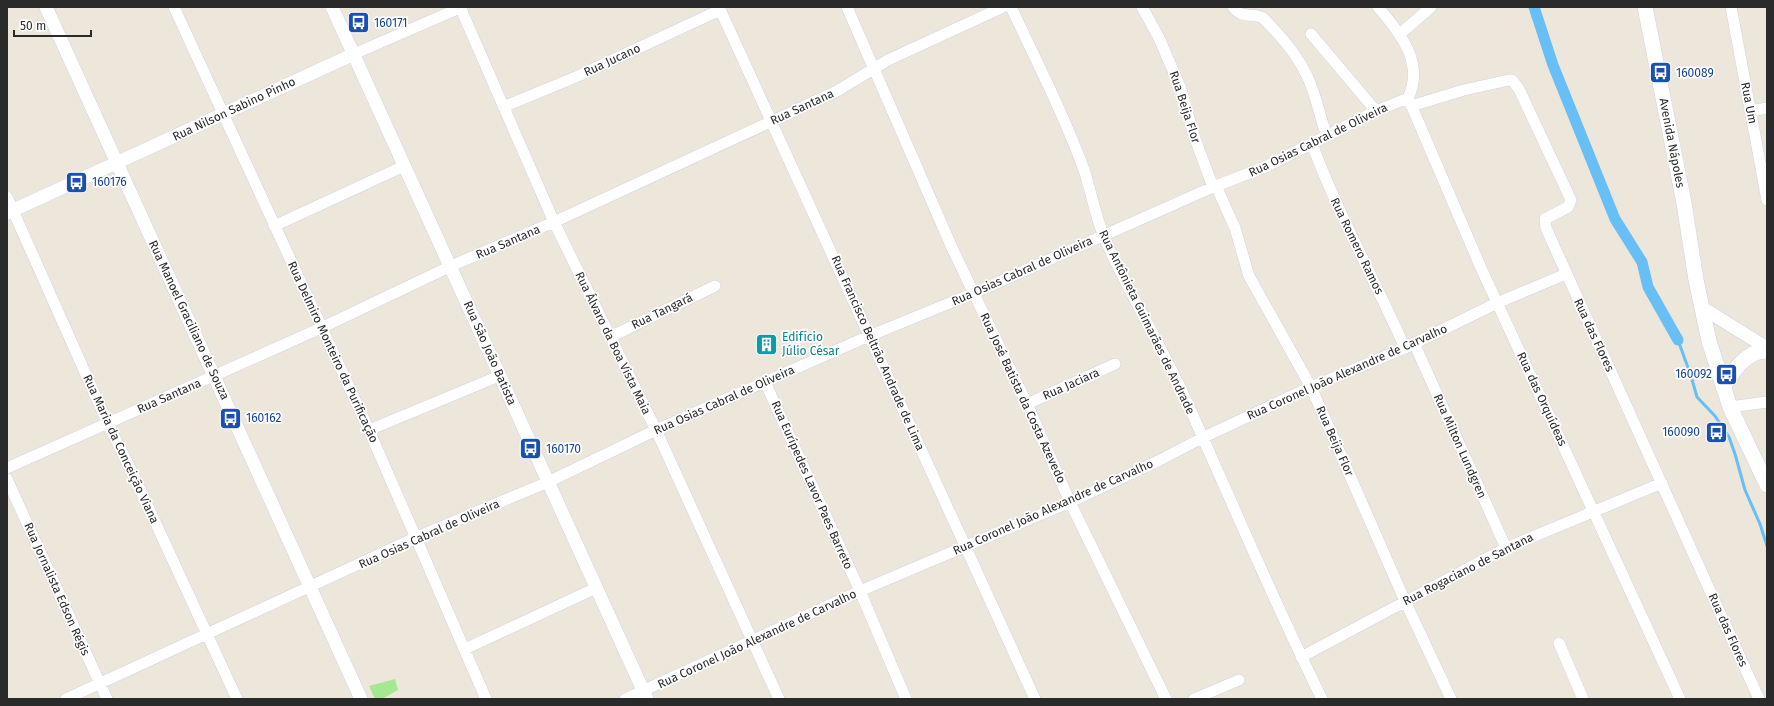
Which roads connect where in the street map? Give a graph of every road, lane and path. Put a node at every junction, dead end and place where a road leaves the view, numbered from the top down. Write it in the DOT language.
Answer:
graph roads {
  1 [pos="46,7"];
  2 [pos="332,7"];
  3 [pos="460,7"];
  4 [pos="847,7"];
  5 [pos="1000,7"];
  6 [pos="1012,7"];
  7 [pos="1142,7"];
  8 [pos="1233,7"];
  9 [pos="1378,7"];
  10 [pos="1431,7"];
  11 [pos="1645,7"];
  12 [pos="1730,7"];
  13 [pos="178,8"];
  14 [pos="720,9"];
  15 [pos="1311,34"];
  16 [pos="1400,34"];
  17 [pos="354,54"];
  18 [pos="874,69"];
  19 [pos="1410,102"];
  20 [pos="503,107"];
  21 [pos="1767,108"];
  22 [pos="1750,110"];
  23 [pos="1376,112"];
  24 [pos="222,114"];
  25 [pos="772,121"];
  26 [pos="1327,136"];
  27 [pos="1312,144"];
  28 [pos="117,164"];
  29 [pos="404,166"];
  30 [pos="1214,187"];
  31 [pos="7,197"];
  32 [pos="1767,200"];
  33 [pos="10,212"];
  34 [pos="554,222"];
  35 [pos="274,226"];
  36 [pos="1103,235"];
  37 [pos="451,266"];
  38 [pos="1566,274"];
  39 [pos="715,286"];
  40 [pos="974,293"];
  41 [pos="1497,303"];
  42 [pos="1701,307"];
  43 [pos="321,328"];
  44 [pos="869,336"];
  45 [pos="610,337"];
  46 [pos="1409,346"];
  47 [pos="1767,348"];
  48 [pos="1767,351"];
  49 [pos="1114,364"];
  50 [pos="214,376"];
  51 [pos="499,376"];
  52 [pos="765,382"];
  53 [pos="1311,387"];
  54 [pos="1722,387"];
  55 [pos="1767,402"];
  56 [pos="1027,404"];
  57 [pos="1730,406"];
  58 [pos="108,424"];
  59 [pos="369,430"];
  60 [pos="656,430"];
  61 [pos="1202,438"];
  62 [pos="7,468"];
  63 [pos="1765,477"];
  64 [pos="7,479"];
  65 [pos="548,482"];
  66 [pos="1662,483"];
  67 [pos="1070,502"];
  68 [pos="1594,511"];
  69 [pos="417,537"];
  70 [pos="966,545"];
  71 [pos="1506,548"];
  72 [pos="310,587"];
  73 [pos="596,588"];
  74 [pos="860,591"];
  75 [pos="1405,600"];
  76 [pos="207,633"];
  77 [pos="753,641"];
  78 [pos="1559,643"];
  79 [pos="465,649"];
  80 [pos="1301,657"];
  81 [pos="1239,680"];
  82 [pos="100,684"];
  83 [pos="645,695"];
  84 [pos="66,699"];
  85 [pos="107,699"];
  86 [pos="237,699"];
  87 [pos="361,699"];
  88 [pos="486,699"];
  89 [pos="625,699"];
  90 [pos="778,699"];
  91 [pos="906,699"];
  92 [pos="1035,699"];
  93 [pos="1166,699"];
  94 [pos="1194,699"];
  95 [pos="1322,699"];
  96 [pos="1451,699"];
  97 [pos="1583,699"];
  98 [pos="1680,699"];
  99 [pos="1760,699"];
  1 -- 28 [label="street, Rua Manoel Graciliano de Souza"];
  2 -- 17 [label="street, Rua São João Batista"];
  3 -- 17 [label="street, Rua Nilson Sabino Pinho"];
  3 -- 20 [label="street, Rua Álvaro da Boa Vista Maia"];
  4 -- 18 [label="street, Rua José Batista da Costa Azevedo"];
  5 -- 18 [label="street, Rua Santana"];
  6 -- 36 [label="street, Rua Antônieta Guimarães de Andrade"];
  7 -- 30 [label="street, Rua Beija Flor"];
  8 -- 26 [label="street"];
  9 -- 16 [label="street"];
  10 -- 16 [label="street"];
  11 -- 42 [label="main road, Avenida Nápoles"];
  12 -- 22 [label="street, Rua Um"];
  13 -- 24 [label="street, Rua Delmiro Monteiro da Purificação"];
  14 -- 20 [label="street, Rua Jucano"];
  14 -- 25 [label="street, Rua Francisco Beltrão Andrade de Lima"];
  15 -- 23 [label="street"];
  16 -- 19 [label="street"];
  17 -- 24 [label="street, Rua Nilson Sabino Pinho"];
  17 -- 29 [label="street, Rua São João Batista"];
  18 -- 25 [label="street, Rua Santana"];
  18 -- 40 [label="street, Rua José Batista da Costa Azevedo"];
  19 -- 23 [label="street, Rua Osias Cabral de Oliveira"];
  19 -- 38 [label="street, Rua das Flores"];
  19 -- 41 [label="street, Rua das Orquídeas"];
  20 -- 34 [label="street, Rua Álvaro da Boa Vista Maia"];
  21 -- 22 [label="street"];
  22 -- 32 [label="street, Rua Um"];
  23 -- 26 [label="street, Rua Osias Cabral de Oliveira"];
  24 -- 28 [label="street, Rua Nilson Sabino Pinho"];
  24 -- 35 [label="street, Rua Delmiro Monteiro da Purificação"];
  25 -- 34 [label="street, Rua Santana"];
  25 -- 44 [label="street, Rua Francisco Beltrão Andrade de Lima"];
  26 -- 27 [label="street, Rua Osias Cabral de Oliveira"];
  27 -- 30 [label="street, Rua Osias Cabral de Oliveira"];
  27 -- 46 [label="street, Rua Romero Ramos"];
  28 -- 33 [label="street, Rua Nilson Sabino Pinho"];
  28 -- 50 [label="street, Rua Manoel Graciliano de Souza"];
  29 -- 35 [label="street"];
  29 -- 37 [label="street, Rua São João Batista"];
  30 -- 36 [label="street, Rua Osias Cabral de Oliveira"];
  30 -- 53 [label="street, Rua Beija Flor"];
  31 -- 33 [label="street, Rua Maria da Conceição Viana"];
  33 -- 58 [label="street, Rua Maria da Conceição Viana"];
  34 -- 37 [label="street, Rua Santana"];
  34 -- 45 [label="street, Rua Álvaro da Boa Vista Maia"];
  35 -- 43 [label="street, Rua Delmiro Monteiro da Purificação"];
  36 -- 40 [label="street, Rua Osias Cabral de Oliveira"];
  36 -- 61 [label="street, Rua Antônieta Guimarães de Andrade"];
  37 -- 43 [label="street, Rua Santana"];
  37 -- 51 [label="street, Rua São João Batista"];
  38 -- 41 [label="street, Rua Coronel João Alexandre de Carvalho"];
  38 -- 66 [label="street, Rua das Flores"];
  39 -- 45 [label="street, Rua Tangará"];
  40 -- 44 [label="street, Rua Osias Cabral de Oliveira"];
  40 -- 56 [label="street, Rua José Batista da Costa Azevedo"];
  41 -- 46 [label="street, Rua Coronel João Alexandre de Carvalho"];
  41 -- 68 [label="street, Rua das Orquídeas"];
  42 -- 47 [label="street"];
  42 -- 54 [label="main road, Avenida Nápoles"];
  43 -- 50 [label="street, Rua Santana"];
  43 -- 59 [label="street, Rua Delmiro Monteiro da Purificação"];
  44 -- 52 [label="street, Rua Osias Cabral de Oliveira"];
  44 -- 70 [label="street, Rua Francisco Beltrão Andrade de Lima"];
  45 -- 60 [label="street, Rua Álvaro da Boa Vista Maia"];
  46 -- 53 [label="street, Rua Coronel João Alexandre de Carvalho"];
  46 -- 71 [label="street, Rua Milton Lundgren"];
  48 -- 54 [label="main road"];
  49 -- 56 [label="street, Rua Jaciara"];
  50 -- 58 [label="street, Rua Santana"];
  50 -- 72 [label="street, Rua Manoel Graciliano de Souza"];
  51 -- 59 [label="street"];
  51 -- 65 [label="street, Rua São João Batista"];
  52 -- 60 [label="street, Rua Osias Cabral de Oliveira"];
  52 -- 74 [label="street, Rua Eurípedes Lavor Paes Barreto"];
  53 -- 61 [label="street, Rua Coronel João Alexandre de Carvalho"];
  53 -- 75 [label="street, Rua Beija Flor"];
  54 -- 57 [label="main road, Avenida Nápoles"];
  55 -- 57 [label="street"];
  56 -- 67 [label="street, Rua José Batista da Costa Azevedo"];
  57 -- 63 [label="main road, Avenida Nápoles"];
  58 -- 62 [label="street, Rua Santana"];
  58 -- 76 [label="street, Rua Maria da Conceição Viana"];
  59 -- 69 [label="street, Rua Delmiro Monteiro da Purificação"];
  60 -- 65 [label="street, Rua Osias Cabral de Oliveira"];
  60 -- 77 [label="street, Rua Álvaro da Boa Vista Maia"];
  61 -- 67 [label="street, Rua Coronel João Alexandre de Carvalho"];
  61 -- 80 [label="street, Rua Antônieta Guimarães de Andrade"];
  64 -- 82 [label="street, Rua Jornalista Edson Régis"];
  65 -- 69 [label="street, Rua Osias Cabral de Oliveira"];
  65 -- 73 [label="street, Rua São João Batista"];
  66 -- 68 [label="street, Rua Rogaciano de Santana"];
  66 -- 99 [label="street, Rua das Flores"];
  67 -- 70 [label="street, Rua Coronel João Alexandre de Carvalho"];
  67 -- 93 [label="street, Rua José Batista da Costa Azevedo"];
  68 -- 71 [label="street, Rua Rogaciano de Santana"];
  68 -- 98 [label="street, Rua das Orquídeas"];
  69 -- 72 [label="street, Rua Osias Cabral de Oliveira"];
  69 -- 79 [label="street, Rua Delmiro Monteiro da Purificação"];
  70 -- 74 [label="street, Rua Coronel João Alexandre de Carvalho"];
  70 -- 92 [label="street, Rua Francisco Beltrão Andrade de Lima"];
  71 -- 75 [label="street, Rua Rogaciano de Santana"];
  72 -- 76 [label="street, Rua Osias Cabral de Oliveira"];
  72 -- 87 [label="street, Rua Manoel Graciliano de Souza"];
  73 -- 79 [label="street"];
  73 -- 83 [label="street, Rua São João Batista"];
  74 -- 77 [label="street, Rua Coronel João Alexandre de Carvalho"];
  74 -- 91 [label="street, Rua Eurípedes Lavor Paes Barreto"];
  75 -- 80 [label="street, Rua Rogaciano de Santana"];
  75 -- 96 [label="street, Rua Beija Flor"];
  76 -- 82 [label="street, Rua Osias Cabral de Oliveira"];
  76 -- 86 [label="street, Rua Maria da Conceição Viana"];
  77 -- 83 [label="street, Rua Coronel João Alexandre de Carvalho"];
  77 -- 90 [label="street, Rua Álvaro da Boa Vista Maia"];
  78 -- 97 [label="street"];
  79 -- 88 [label="street, Rua Delmiro Monteiro da Purificação"];
  80 -- 95 [label="street, Rua Antônieta Guimarães de Andrade"];
  81 -- 94 [label="street"];
  82 -- 84 [label="street, Rua Osias Cabral de Oliveira"];
  82 -- 85 [label="street, Rua Jornalista Edson Régis"];
  83 -- 89 [label="street, Rua Coronel João Alexandre de Carvalho"];
}
